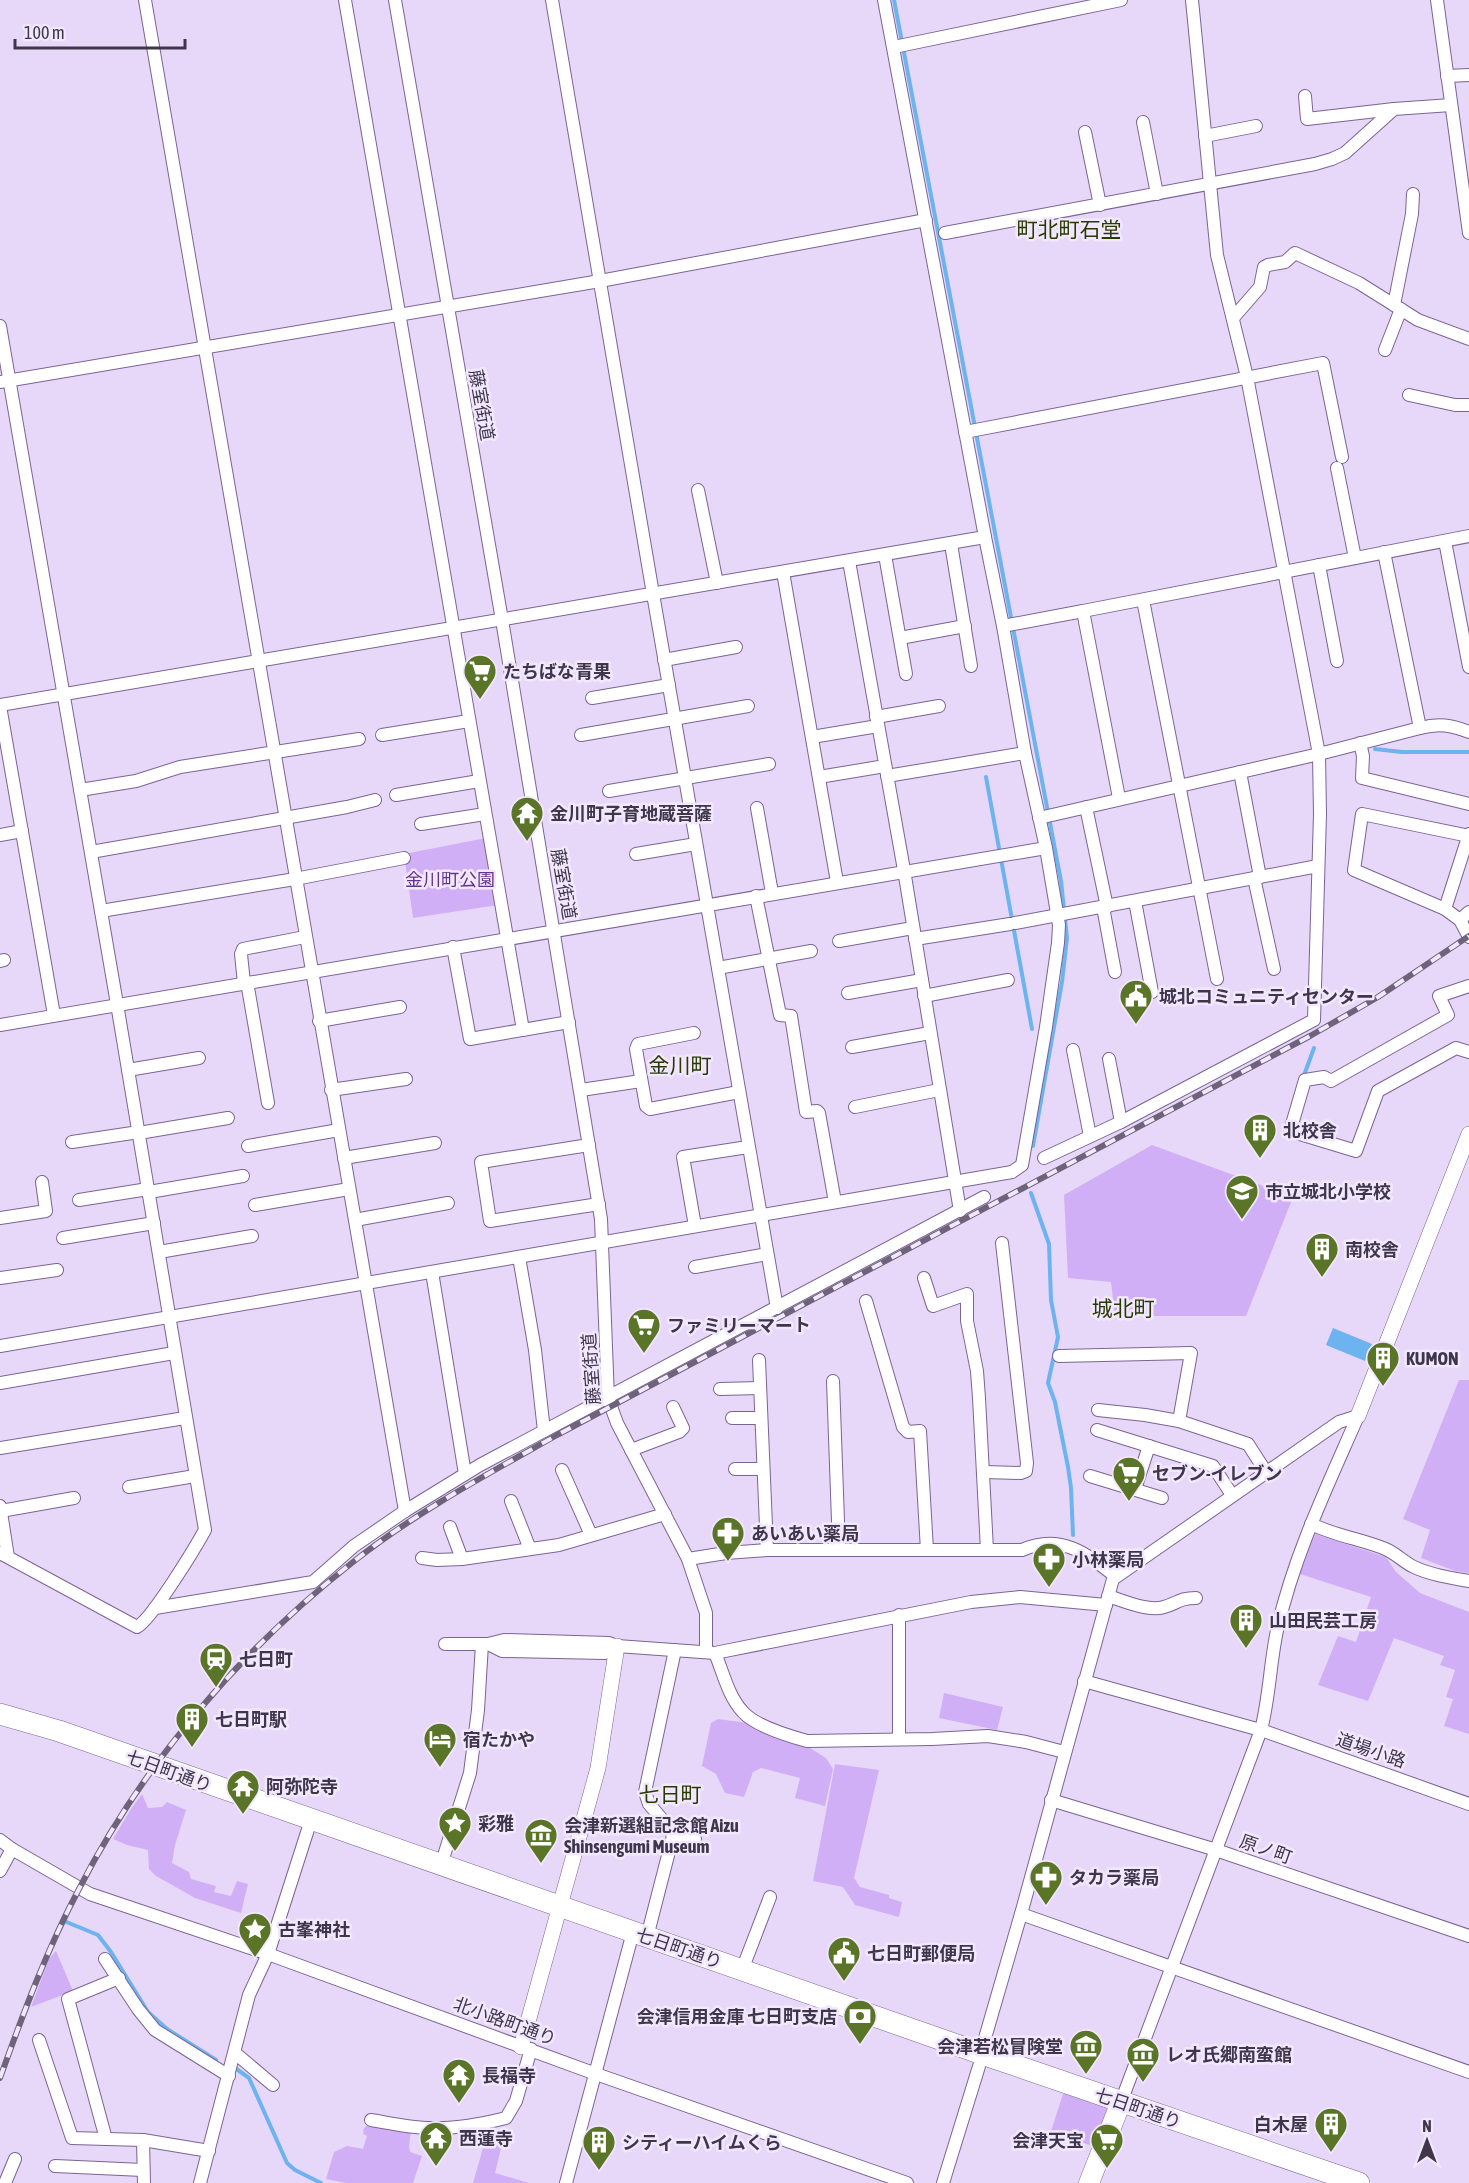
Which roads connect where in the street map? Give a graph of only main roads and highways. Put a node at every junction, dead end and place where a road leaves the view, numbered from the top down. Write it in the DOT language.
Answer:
graph roads {
  1 [pos="0,1714"];
  2 [pos="1121,2102"];
  3 [pos="1089,2183"];
  4 [pos="1359,2183"];
  1 -- 2 [label="highway, 七日町通り"];
  2 -- 3 [label="main road"];
  2 -- 4 [label="highway, 七日町通り"];
}
